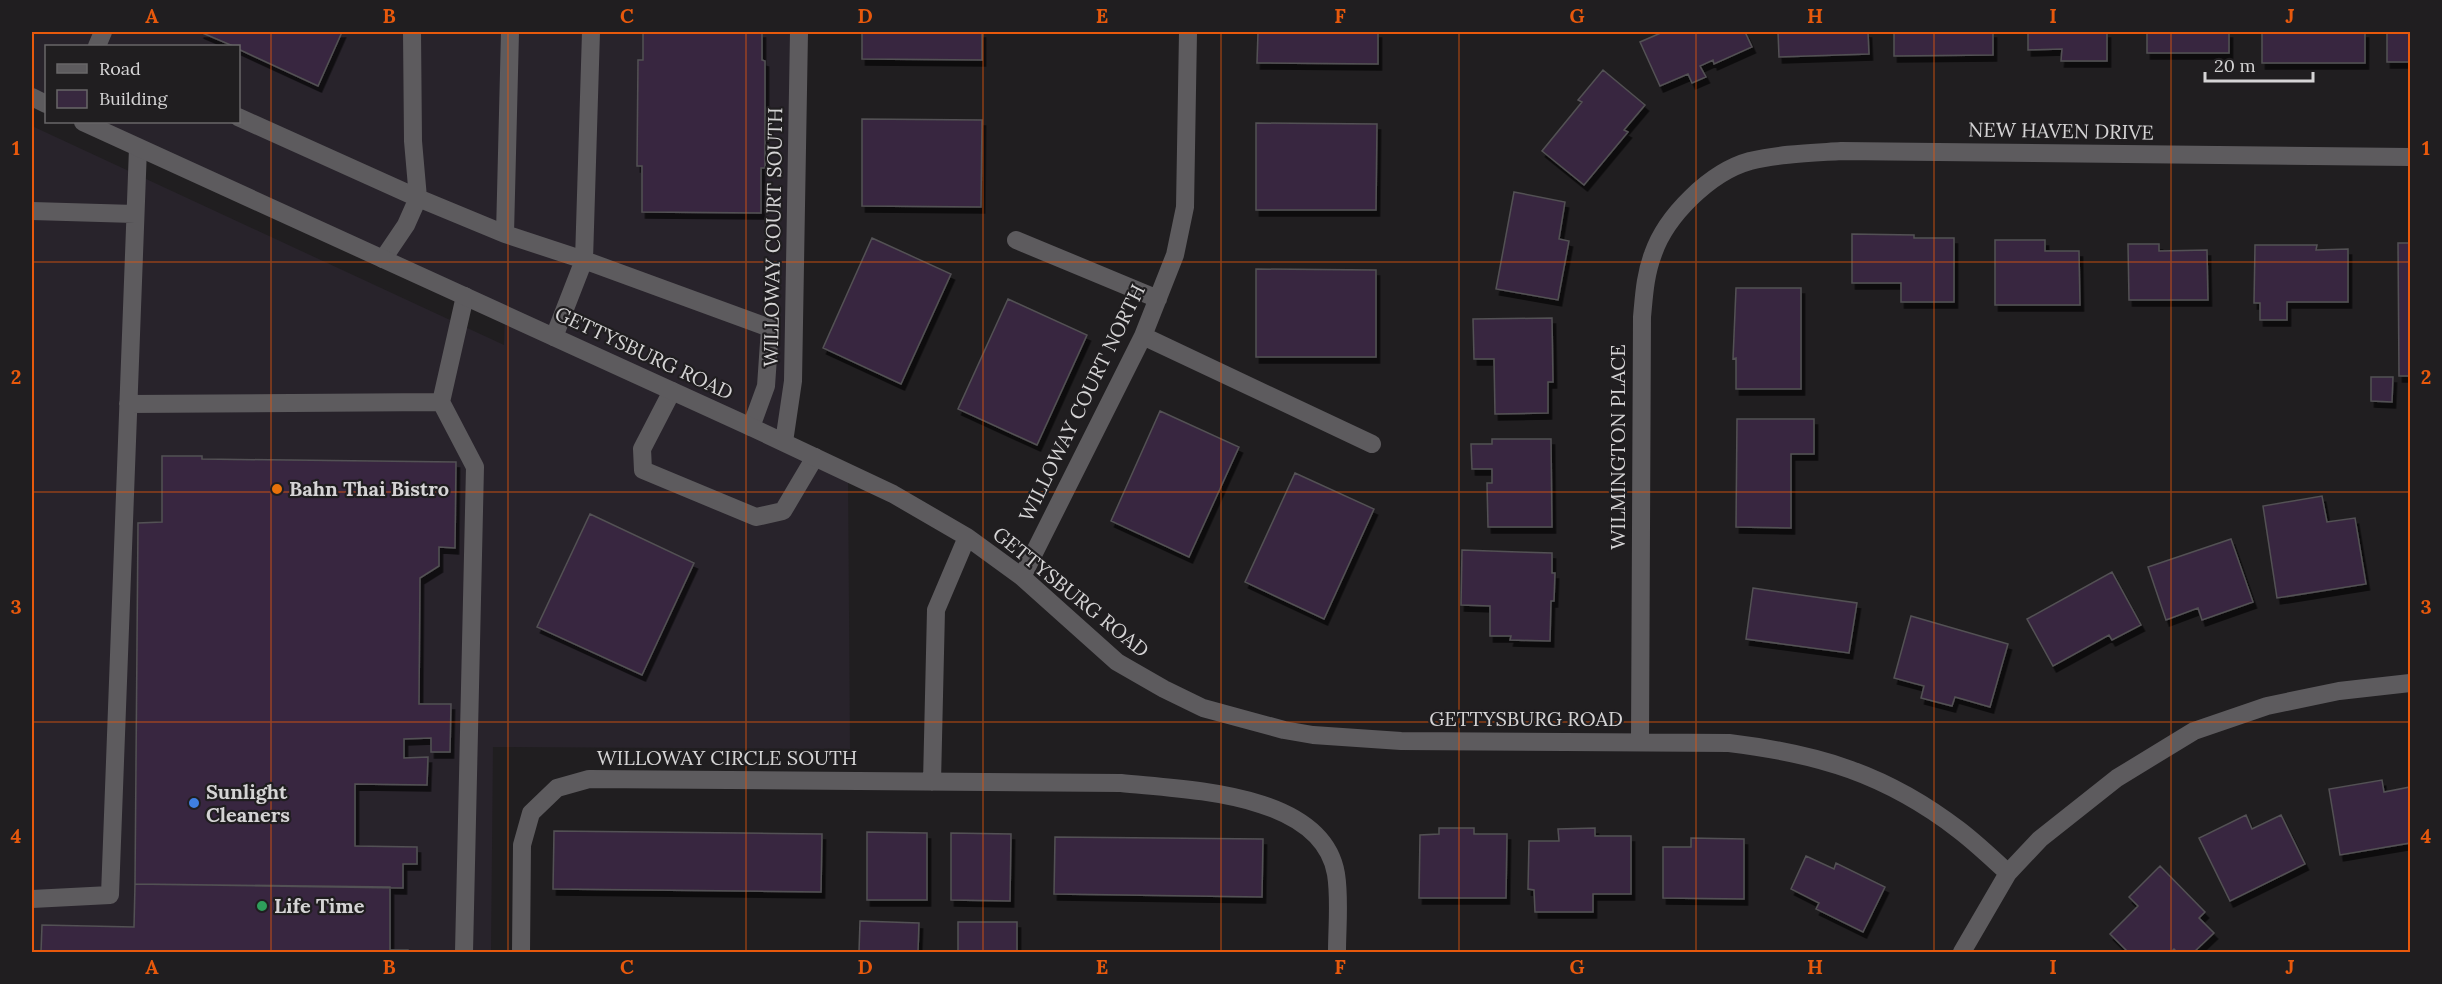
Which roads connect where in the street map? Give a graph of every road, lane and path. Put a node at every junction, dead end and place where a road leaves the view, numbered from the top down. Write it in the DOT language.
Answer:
graph roads {
  1 [pos="412,32"];
  2 [pos="510,32"];
  3 [pos="591,32"];
  4 [pos="799,32"];
  5 [pos="1188,32"];
  6 [pos="240,118"];
  7 [pos="84,123"];
  8 [pos="138,148"];
  9 [pos="2410,157"];
  10 [pos="1715,177"];
  11 [pos="418,198"];
  12 [pos="32,211"];
  13 [pos="135,213"];
  14 [pos="505,234"];
  15 [pos="1016,240"];
  16 [pos="383,259"];
  17 [pos="584,260"];
  18 [pos="465,296"];
  19 [pos="1158,299"];
  20 [pos="1143,336"];
  21 [pos="554,337"];
  22 [pos="672,391"];
  23 [pos="441,402"];
  24 [pos="128,404"];
  25 [pos="751,427"];
  26 [pos="784,442"];
  27 [pos="1372,444"];
  28 [pos="815,457"];
  29 [pos="967,537"];
  30 [pos="1022,577"];
  31 [pos="2410,683"];
  32 [pos="1640,742"];
  33 [pos="932,782"];
  34 [pos="2008,873"];
  35 [pos="32,899"];
  36 [pos="464,952"];
  37 [pos="521,952"];
  38 [pos="1337,952"];
  39 [pos="1962,952"];
  1 -- 11 [label="street"];
  2 -- 14 [label="street"];
  3 -- 17 [label="street"];
  4 -- 26 [label="street, WILLOWAY COURT SOUTH"];
  5 -- 19 [label="street, WILLOWAY COURT NORTH"];
  6 -- 11 [label="street"];
  7 -- 8 [label="street, GETTYSBURG ROAD"];
  8 -- 13 [label="street"];
  8 -- 16 [label="street, GETTYSBURG ROAD"];
  9 -- 10 [label="street, NEW HAVEN DRIVE"];
  10 -- 32 [label="street, WILMINGTON PLACE"];
  11 -- 14 [label="street"];
  11 -- 16 [label="street"];
  12 -- 13 [label="street"];
  13 -- 24 [label="street"];
  14 -- 17 [label="street"];
  15 -- 19 [label="street"];
  16 -- 18 [label="street, GETTYSBURG ROAD"];
  17 -- 21 [label="street"];
  17 -- 25 [label="street"];
  18 -- 21 [label="street, GETTYSBURG ROAD"];
  18 -- 23 [label="street"];
  19 -- 20 [label="street, WILLOWAY COURT NORTH"];
  20 -- 27 [label="street"];
  20 -- 30 [label="street, WILLOWAY COURT NORTH"];
  21 -- 22 [label="street, GETTYSBURG ROAD"];
  22 -- 25 [label="street, GETTYSBURG ROAD"];
  22 -- 28 [label="street"];
  23 -- 24 [label="street"];
  23 -- 36 [label="street"];
  24 -- 35 [label="street"];
  25 -- 26 [label="street, GETTYSBURG ROAD"];
  26 -- 28 [label="street, GETTYSBURG ROAD"];
  28 -- 29 [label="street, GETTYSBURG ROAD"];
  29 -- 30 [label="street, GETTYSBURG ROAD"];
  29 -- 33 [label="street"];
  30 -- 32 [label="street, GETTYSBURG ROAD"];
  31 -- 34 [label="street"];
  32 -- 34 [label="street, GETTYSBURG ROAD"];
  33 -- 37 [label="street, WILLOWAY CIRCLE SOUTH"];
  33 -- 38 [label="street, WILLOWAY CIRCLE SOUTH"];
  34 -- 39 [label="street"];
}
